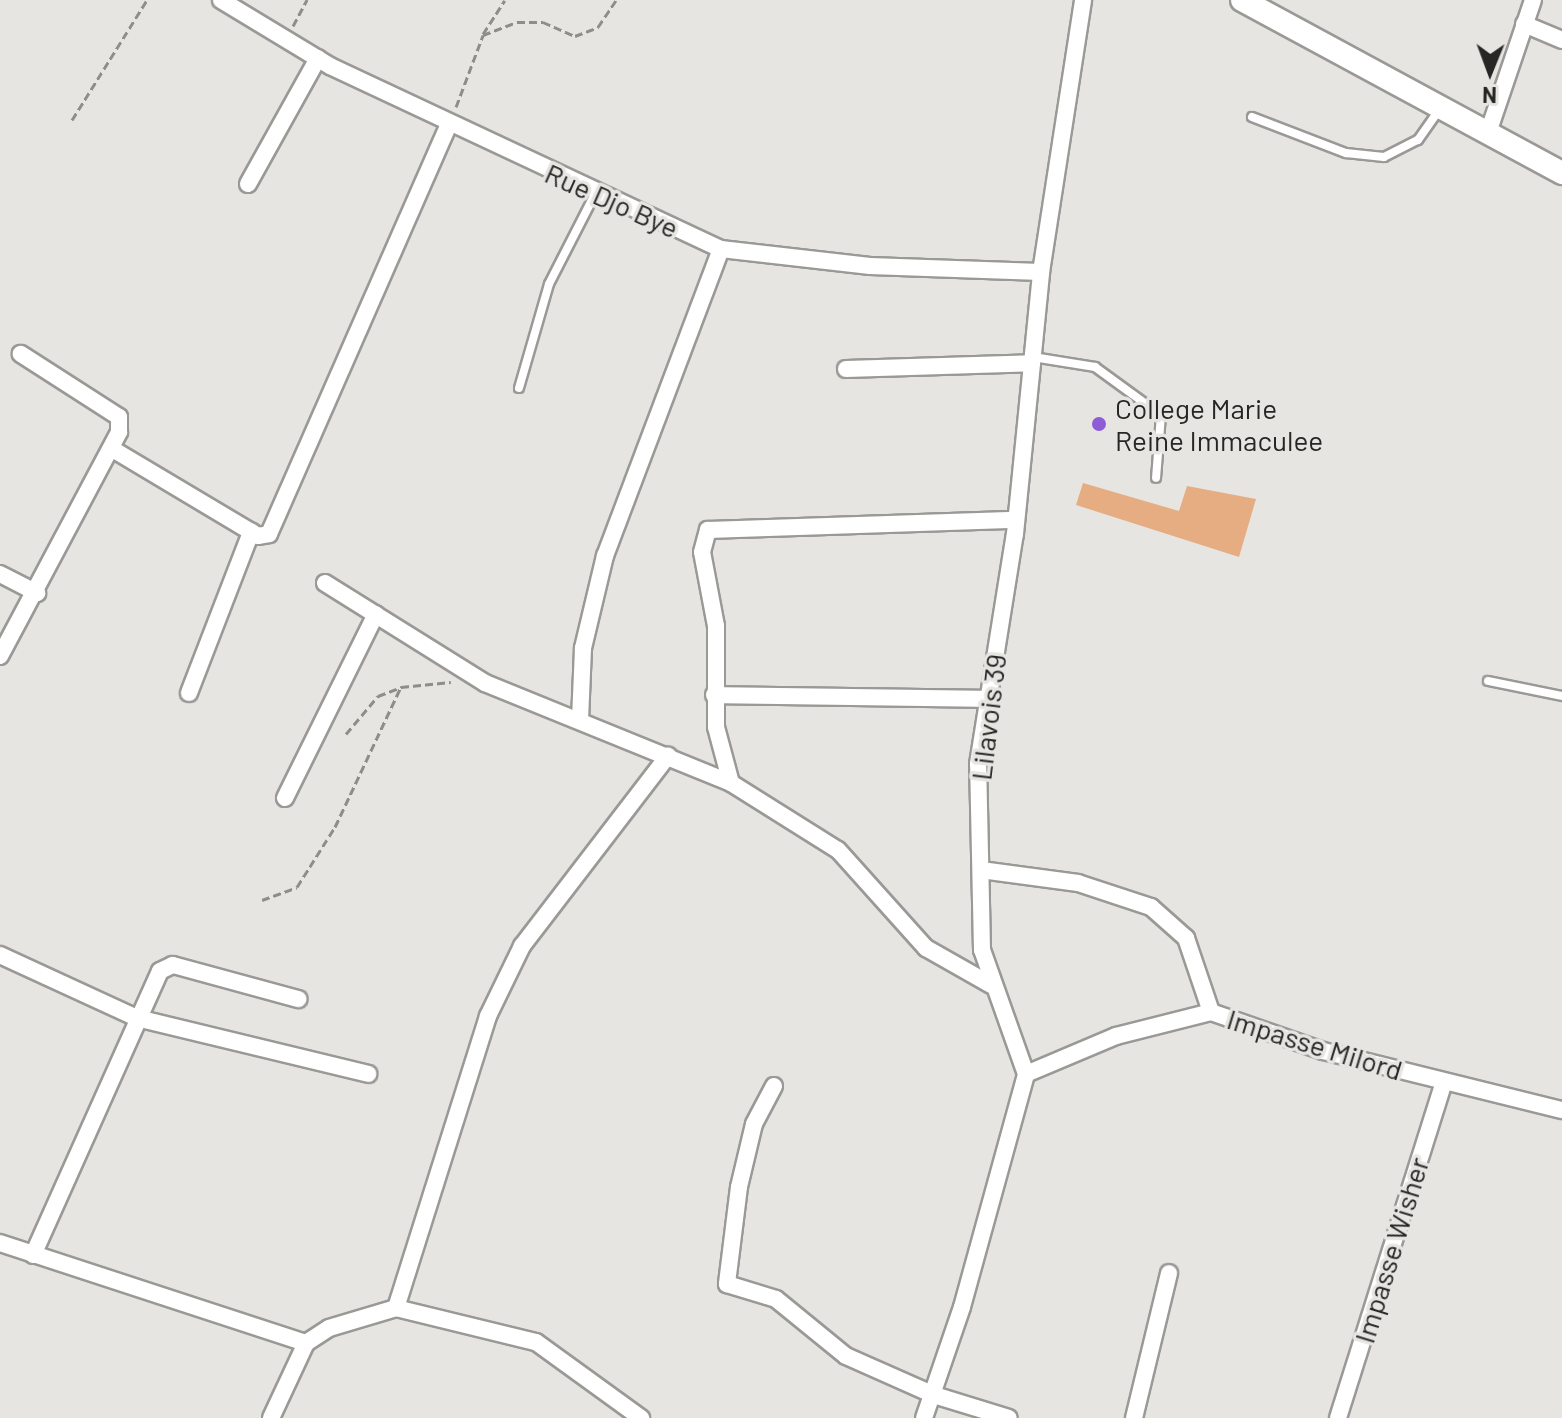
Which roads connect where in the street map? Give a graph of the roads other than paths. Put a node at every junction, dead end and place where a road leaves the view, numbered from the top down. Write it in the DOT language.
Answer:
graph roads {
  1 [pos="221,0"];
  2 [pos="1083,0"];
  3 [pos="1242,0"];
  4 [pos="1533,0"];
  5 [pos="1524,24"];
  6 [pos="1562,40"];
  7 [pos="318,58"];
  8 [pos="1439,110"];
  9 [pos="1252,117"];
  10 [pos="449,124"];
  11 [pos="1489,130"];
  12 [pos="1562,173"];
  13 [pos="248,184"];
  14 [pos="595,194"];
  15 [pos="721,249"];
  16 [pos="1041,272"];
  17 [pos="21,354"];
  18 [pos="1032,360"];
  19 [pos="846,369"];
  20 [pos="519,388"];
  21 [pos="114,450"];
  22 [pos="1156,478"];
  23 [pos="1016,520"];
  24 [pos="251,532"];
  25 [pos="0,574"];
  26 [pos="325,583"];
  27 [pos="37,593"];
  28 [pos="376,614"];
  29 [pos="0,656"];
  30 [pos="1488,681"];
  31 [pos="189,693"];
  32 [pos="714,695"];
  33 [pos="1562,696"];
  34 [pos="989,699"];
  35 [pos="580,720"];
  36 [pos="668,756"];
  37 [pos="731,783"];
  38 [pos="285,798"];
  39 [pos="981,870"];
  40 [pos="0,955"];
  41 [pos="991,985"];
  42 [pos="298,999"];
  43 [pos="1211,1012"];
  44 [pos="137,1018"];
  45 [pos="368,1074"];
  46 [pos="1026,1074"];
  47 [pos="1444,1082"];
  48 [pos="774,1086"];
  49 [pos="1562,1110"];
  50 [pos="0,1243"];
  51 [pos="33,1255"];
  52 [pos="1169,1273"];
  53 [pos="396,1308"];
  54 [pos="306,1343"];
  55 [pos="934,1395"];
  56 [pos="271,1418"];
  57 [pos="641,1418"];
  58 [pos="924,1418"];
  59 [pos="1009,1418"];
  60 [pos="1134,1418"];
  61 [pos="1338,1418"];
  1 -- 7 [label="street, Rue Djo Bye"];
  2 -- 16 [label="street, Lilavois 39"];
  3 -- 8 [label="main road"];
  4 -- 5 [label="street"];
  5 -- 6 [label="street"];
  5 -- 11 [label="street"];
  7 -- 10 [label="street, Rue Djo Bye"];
  7 -- 13 [label="street"];
  8 -- 9 [label="lane"];
  8 -- 11 [label="main road"];
  10 -- 14 [label="street, Rue Djo Bye"];
  10 -- 24 [label="street"];
  11 -- 12 [label="main road"];
  14 -- 15 [label="street, Rue Djo Bye"];
  14 -- 20 [label="lane"];
  15 -- 16 [label="street, Rue Djo Bye"];
  15 -- 35 [label="street"];
  16 -- 18 [label="street, Lilavois 39"];
  17 -- 21 [label="street"];
  18 -- 19 [label="street"];
  18 -- 22 [label="lane"];
  18 -- 23 [label="street, Lilavois 39"];
  21 -- 24 [label="street"];
  21 -- 27 [label="street"];
  23 -- 32 [label="street"];
  23 -- 34 [label="street, Lilavois 39"];
  24 -- 31 [label="street"];
  25 -- 27 [label="street"];
  26 -- 28 [label="street"];
  27 -- 29 [label="street"];
  28 -- 35 [label="street"];
  28 -- 38 [label="street"];
  30 -- 33 [label="lane"];
  32 -- 34 [label="street"];
  32 -- 37 [label="street"];
  34 -- 39 [label="street, Lilavois 39"];
  35 -- 36 [label="street"];
  36 -- 37 [label="street"];
  36 -- 53 [label="street"];
  37 -- 41 [label="street"];
  39 -- 41 [label="street, Lilavois 39"];
  39 -- 43 [label="street"];
  40 -- 44 [label="street"];
  41 -- 46 [label="street, Lilavois 39"];
  42 -- 44 [label="street"];
  43 -- 46 [label="street, Impasse Milord"];
  43 -- 47 [label="street, Impasse Milord"];
  44 -- 45 [label="street"];
  44 -- 51 [label="street"];
  46 -- 55 [label="street"];
  47 -- 49 [label="street, Impasse Milord"];
  47 -- 61 [label="street, Impasse Wisher"];
  48 -- 55 [label="street"];
  50 -- 51 [label="street"];
  51 -- 54 [label="street"];
  52 -- 60 [label="street"];
  53 -- 54 [label="street"];
  53 -- 57 [label="street"];
  54 -- 56 [label="street"];
  55 -- 58 [label="street"];
  55 -- 59 [label="street"];
}
